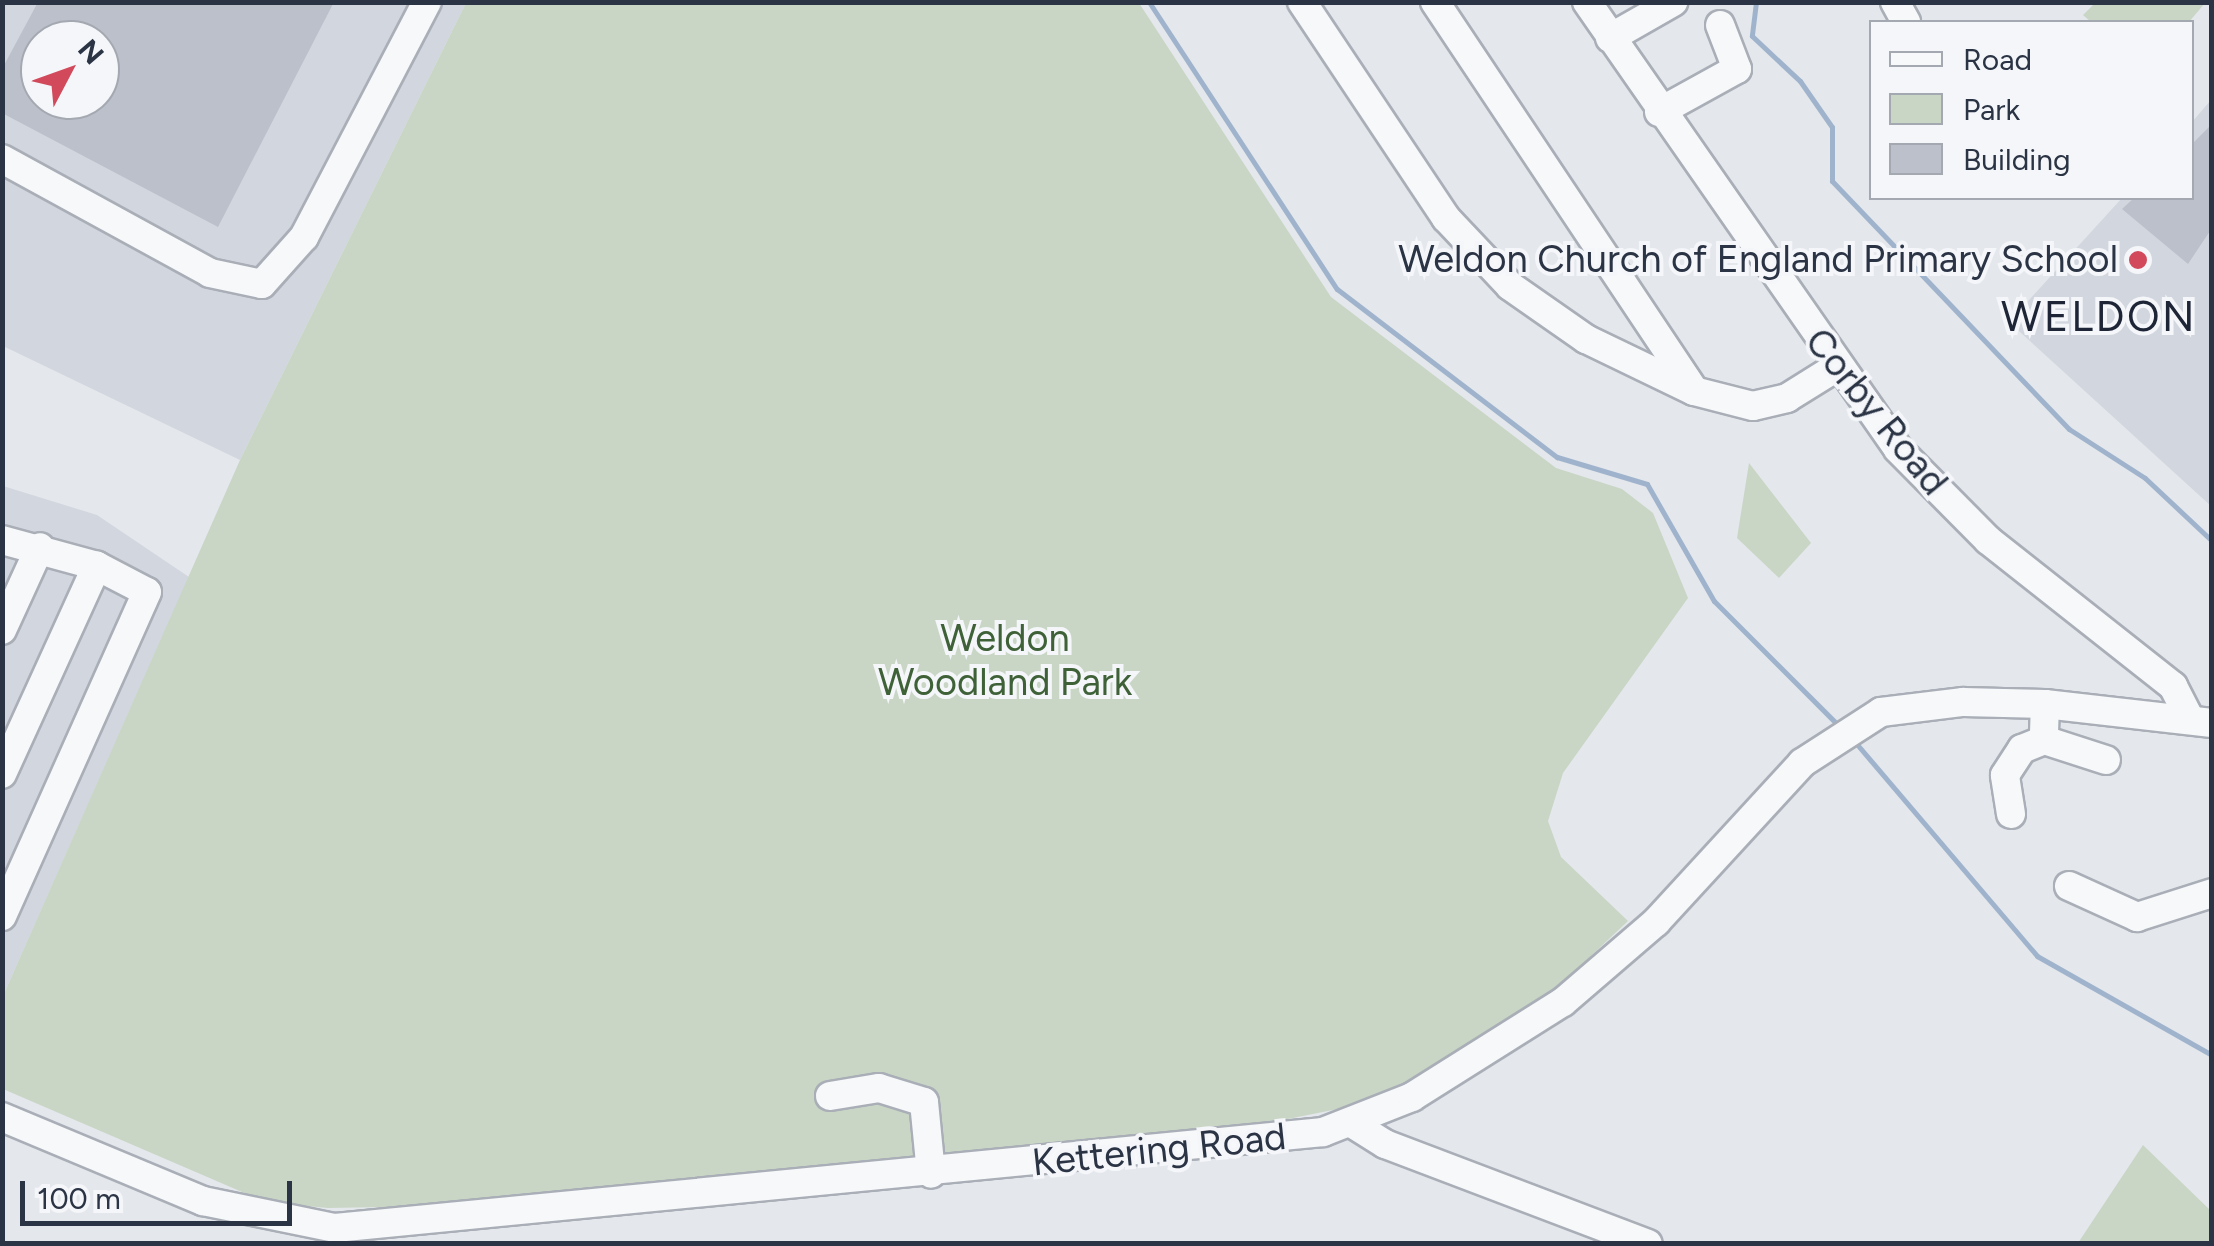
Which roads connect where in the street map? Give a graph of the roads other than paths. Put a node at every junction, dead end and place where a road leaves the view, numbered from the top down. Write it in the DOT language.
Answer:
graph roads {
  1 [pos="428,2"];
  2 [pos="1302,2"];
  3 [pos="1435,2"];
  4 [pos="1587,2"];
  5 [pos="1673,2"];
  6 [pos="1720,26"];
  7 [pos="1610,38"];
  8 [pos="1659,112"];
  9 [pos="2,160"];
  10 [pos="1836,368"];
  11 [pos="1694,390"];
  12 [pos="2,540"];
  13 [pos="40,547"];
  14 [pos="97,566"];
  15 [pos="2,630"];
  16 [pos="2134,659"];
  17 [pos="2044,704"];
  18 [pos="2112,708"];
  19 [pos="2200,720"];
  20 [pos="2044,740"];
  21 [pos="2106,760"];
  22 [pos="2,774"];
  23 [pos="2011,814"];
  24 [pos="2070,886"];
  25 [pos="2212,893"];
  26 [pos="2,916"];
  27 [pos="830,1096"];
  28 [pos="2,1117"];
  29 [pos="1353,1124"];
  30 [pos="931,1174"];
  31 [pos="1648,1244"];
  1 -- 9 [label="street"];
  2 -- 11 [label="street"];
  3 -- 11 [label="street"];
  4 -- 7 [label="street, Corby Road"];
  5 -- 7 [label="street"];
  6 -- 8 [label="street"];
  7 -- 8 [label="street, Corby Road"];
  8 -- 10 [label="street, Corby Road"];
  10 -- 11 [label="street"];
  10 -- 16 [label="street, Corby Road"];
  12 -- 13 [label="street"];
  13 -- 14 [label="street"];
  13 -- 15 [label="street"];
  14 -- 22 [label="street"];
  14 -- 26 [label="street"];
  16 -- 18 [label="street"];
  16 -- 19 [label="street, Corby Road"];
  17 -- 18 [label="street, Kettering Road"];
  17 -- 20 [label="street"];
  17 -- 29 [label="street, Kettering Road"];
  18 -- 19 [label="street, Kettering Road"];
  20 -- 21 [label="street"];
  20 -- 23 [label="street"];
  24 -- 25 [label="street"];
  27 -- 30 [label="street"];
  28 -- 30 [label="street, Kettering Road"];
  29 -- 30 [label="street, Kettering Road"];
  29 -- 31 [label="street"];
}
